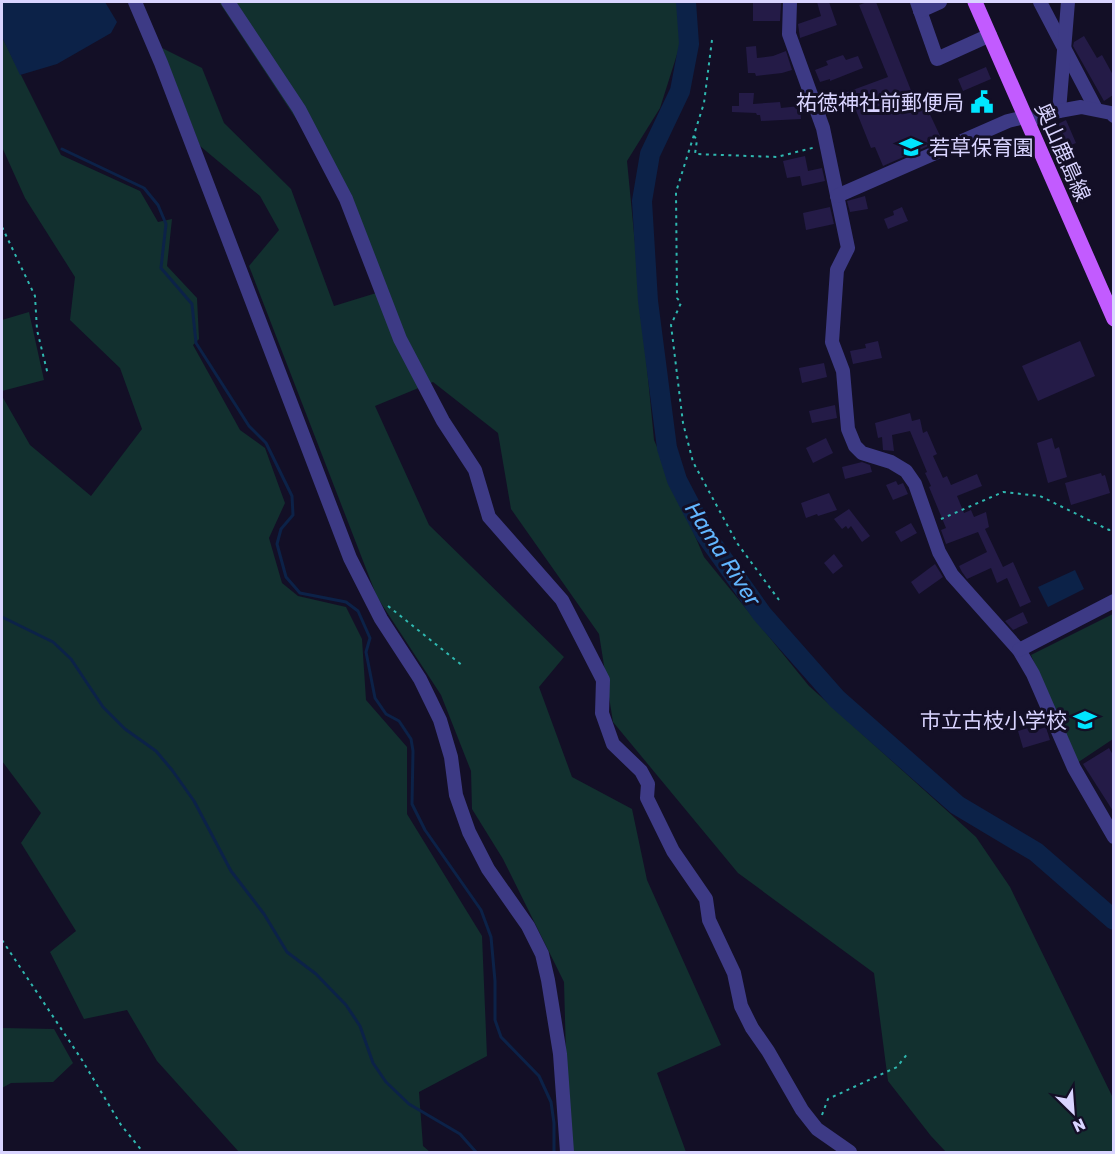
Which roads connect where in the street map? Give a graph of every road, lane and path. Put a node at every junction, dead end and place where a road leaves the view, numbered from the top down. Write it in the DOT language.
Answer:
graph roads {
  1 [pos="135,2"];
  2 [pos="228,2"];
  3 [pos="790,2"];
  4 [pos="940,2"];
  5 [pos="975,2"];
  6 [pos="1040,2"];
  7 [pos="1068,2"];
  8 [pos="918,6"];
  9 [pos="990,35"];
  10 [pos="712,40"];
  11 [pos="1063,48"];
  12 [pos="1096,109"];
  13 [pos="1059,111"];
  14 [pos="1113,116"];
  15 [pos="1024,117"];
  16 [pos="694,136"];
  17 [pos="827,144"];
  18 [pos="837,196"];
  19 [pos="2,227"];
  20 [pos="1113,319"];
  21 [pos="48,375"];
  22 [pos="929,524"];
  23 [pos="1113,529"];
  24 [pos="779,600"];
  25 [pos="1113,601"];
  26 [pos="387,604"];
  27 [pos="1018,650"];
  28 [pos="463,666"];
  29 [pos="1113,837"];
  30 [pos="2,940"];
  31 [pos="908,1053"];
  32 [pos="817,1130"];
  33 [pos="142,1152"];
  34 [pos="567,1152"];
  35 [pos="850,1152"];
  1 -- 34 [label="street"];
  2 -- 32 [label="street"];
  3 -- 17 [label="street"];
  4 -- 8 [label="street"];
  5 -- 9 [label="main road, 奥山鹿島線"];
  6 -- 11 [label="street"];
  7 -- 11 [label="street"];
  8 -- 9 [label="street"];
  9 -- 15 [label="main road, 奥山鹿島線"];
  10 -- 16 [label="path"];
  11 -- 12 [label="street"];
  11 -- 13 [label="street"];
  12 -- 13 [label="street"];
  12 -- 14 [label="street"];
  13 -- 15 [label="street"];
  15 -- 18 [label="street"];
  15 -- 20 [label="main road, 奥山鹿島線"];
  16 -- 17 [label="path"];
  16 -- 24 [label="path"];
  17 -- 18 [label="street"];
  18 -- 22 [label="street"];
  19 -- 21 [label="path"];
  22 -- 23 [label="path"];
  22 -- 27 [label="street"];
  25 -- 27 [label="street"];
  26 -- 28 [label="path"];
  27 -- 29 [label="street"];
  30 -- 33 [label="path"];
  31 -- 32 [label="path"];
  32 -- 35 [label="street"];
}
